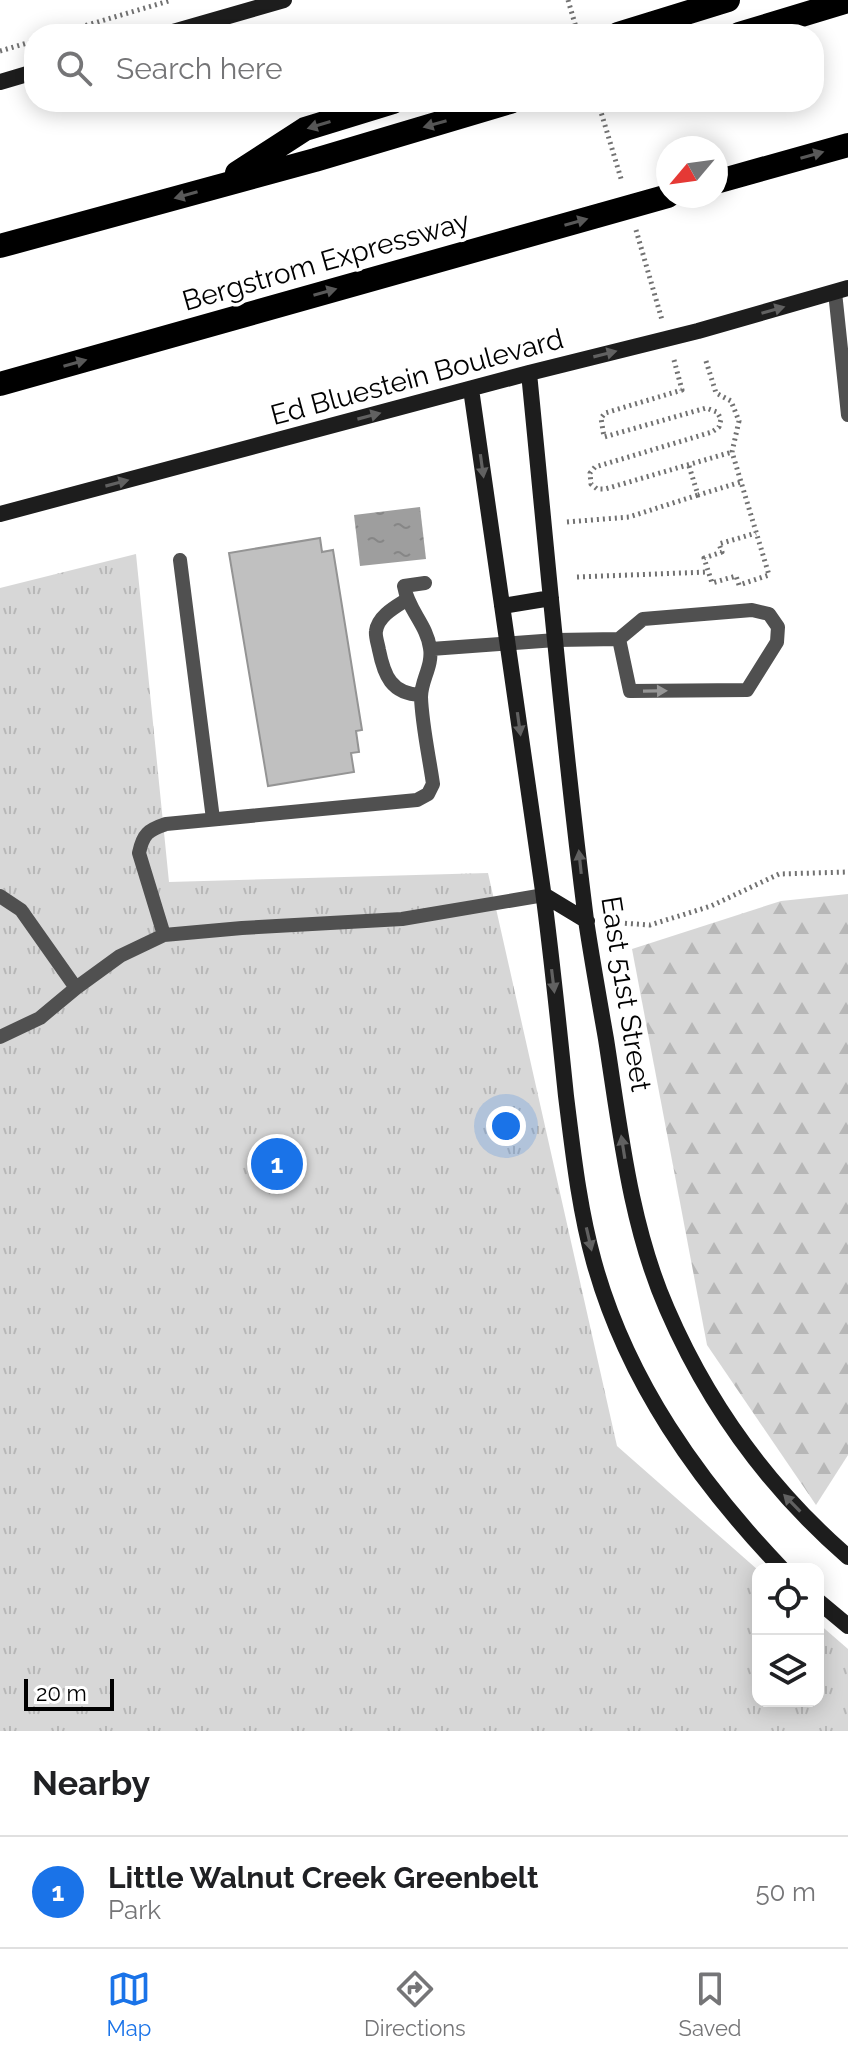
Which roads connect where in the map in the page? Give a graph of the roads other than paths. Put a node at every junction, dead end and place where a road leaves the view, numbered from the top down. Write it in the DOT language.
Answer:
graph roads {
  1 [pos="284,0"];
  2 [pos="728,0"];
  3 [pos="848,1"];
  4 [pos="201,24"];
  5 [pos="650,24"];
  6 [pos="772,24"];
  7 [pos="24,75"];
  8 [pos="0,82"];
  9 [pos="360,112"];
  10 [pos="476,112"];
  11 [pos="848,145"];
  12 [pos="728,179"];
  13 [pos="217,186"];
  14 [pos="656,199"];
  15 [pos="0,246"];
  16 [pos="842,290"];
  17 [pos="529,373"];
  18 [pos="0,384"];
  19 [pos="471,389"];
  20 [pos="848,415"];
  21 [pos="0,514"];
  22 [pos="180,560"];
  23 [pos="425,583"];
  24 [pos="551,598"];
  25 [pos="406,600"];
  26 [pos="502,606"];
  27 [pos="619,639"];
  28 [pos="556,640"];
  29 [pos="507,644"];
  30 [pos="431,649"];
  31 [pos="421,695"];
  32 [pos="213,819"];
  33 [pos="544,895"];
  34 [pos="0,896"];
  35 [pos="587,921"];
  36 [pos="164,935"];
  37 [pos="76,988"];
  38 [pos="0,1037"];
  39 [pos="848,1557"];
  40 [pos="776,1563"];
  41 [pos="824,1606"];
  42 [pos="848,1626"];
  1 -- 4 [label="street"];
  2 -- 5 [label="highway"];
  3 -- 6 [label="highway"];
  7 -- 8 [label="street"];
  9 -- 13 [label="highway, one-way"];
  10 -- 13 [label="highway, one-way"];
  12 -- 11 [label="highway, one-way"];
  13 -- 15 [label="highway, one-way"];
  18 -- 14 [label="highway, Bergstrom Expressway, one-way"];
  17 -- 16 [label="street, Ed Bluestein Boulevard, one-way"];
  16 -- 20 [label="lane"];
  17 -- 19 [label="street, Ed Bluestein Boulevard"];
  17 -- 24 [label="street, East 51st Street"];
  21 -- 19 [label="street, Ed Bluestein Boulevard, one-way"];
  19 -- 26 [label="street, one-way"];
  22 -- 32 [label="lane"];
  23 -- 25 [label="lane"];
  24 -- 26 [label="street"];
  24 -- 28 [label="street, East 51st Street"];
  25 -- 30 [label="lane"];
  25 -- 31 [label="lane"];
  26 -- 29 [label="street"];
  27 -- 27 [label="lane, one-way"];
  27 -- 28 [label="lane"];
  28 -- 29 [label="lane"];
  35 -- 28 [label="street, East 51st Street, one-way"];
  29 -- 30 [label="lane"];
  29 -- 33 [label="street, one-way"];
  30 -- 31 [label="lane"];
  31 -- 32 [label="lane"];
  32 -- 36 [label="lane"];
  33 -- 35 [label="street"];
  33 -- 36 [label="lane"];
  33 -- 40 [label="street, one-way"];
  34 -- 37 [label="lane"];
  39 -- 35 [label="street, East 51st Street, one-way"];
  36 -- 37 [label="lane"];
  37 -- 38 [label="lane"];
  41 -- 42 [label="street"];
}
